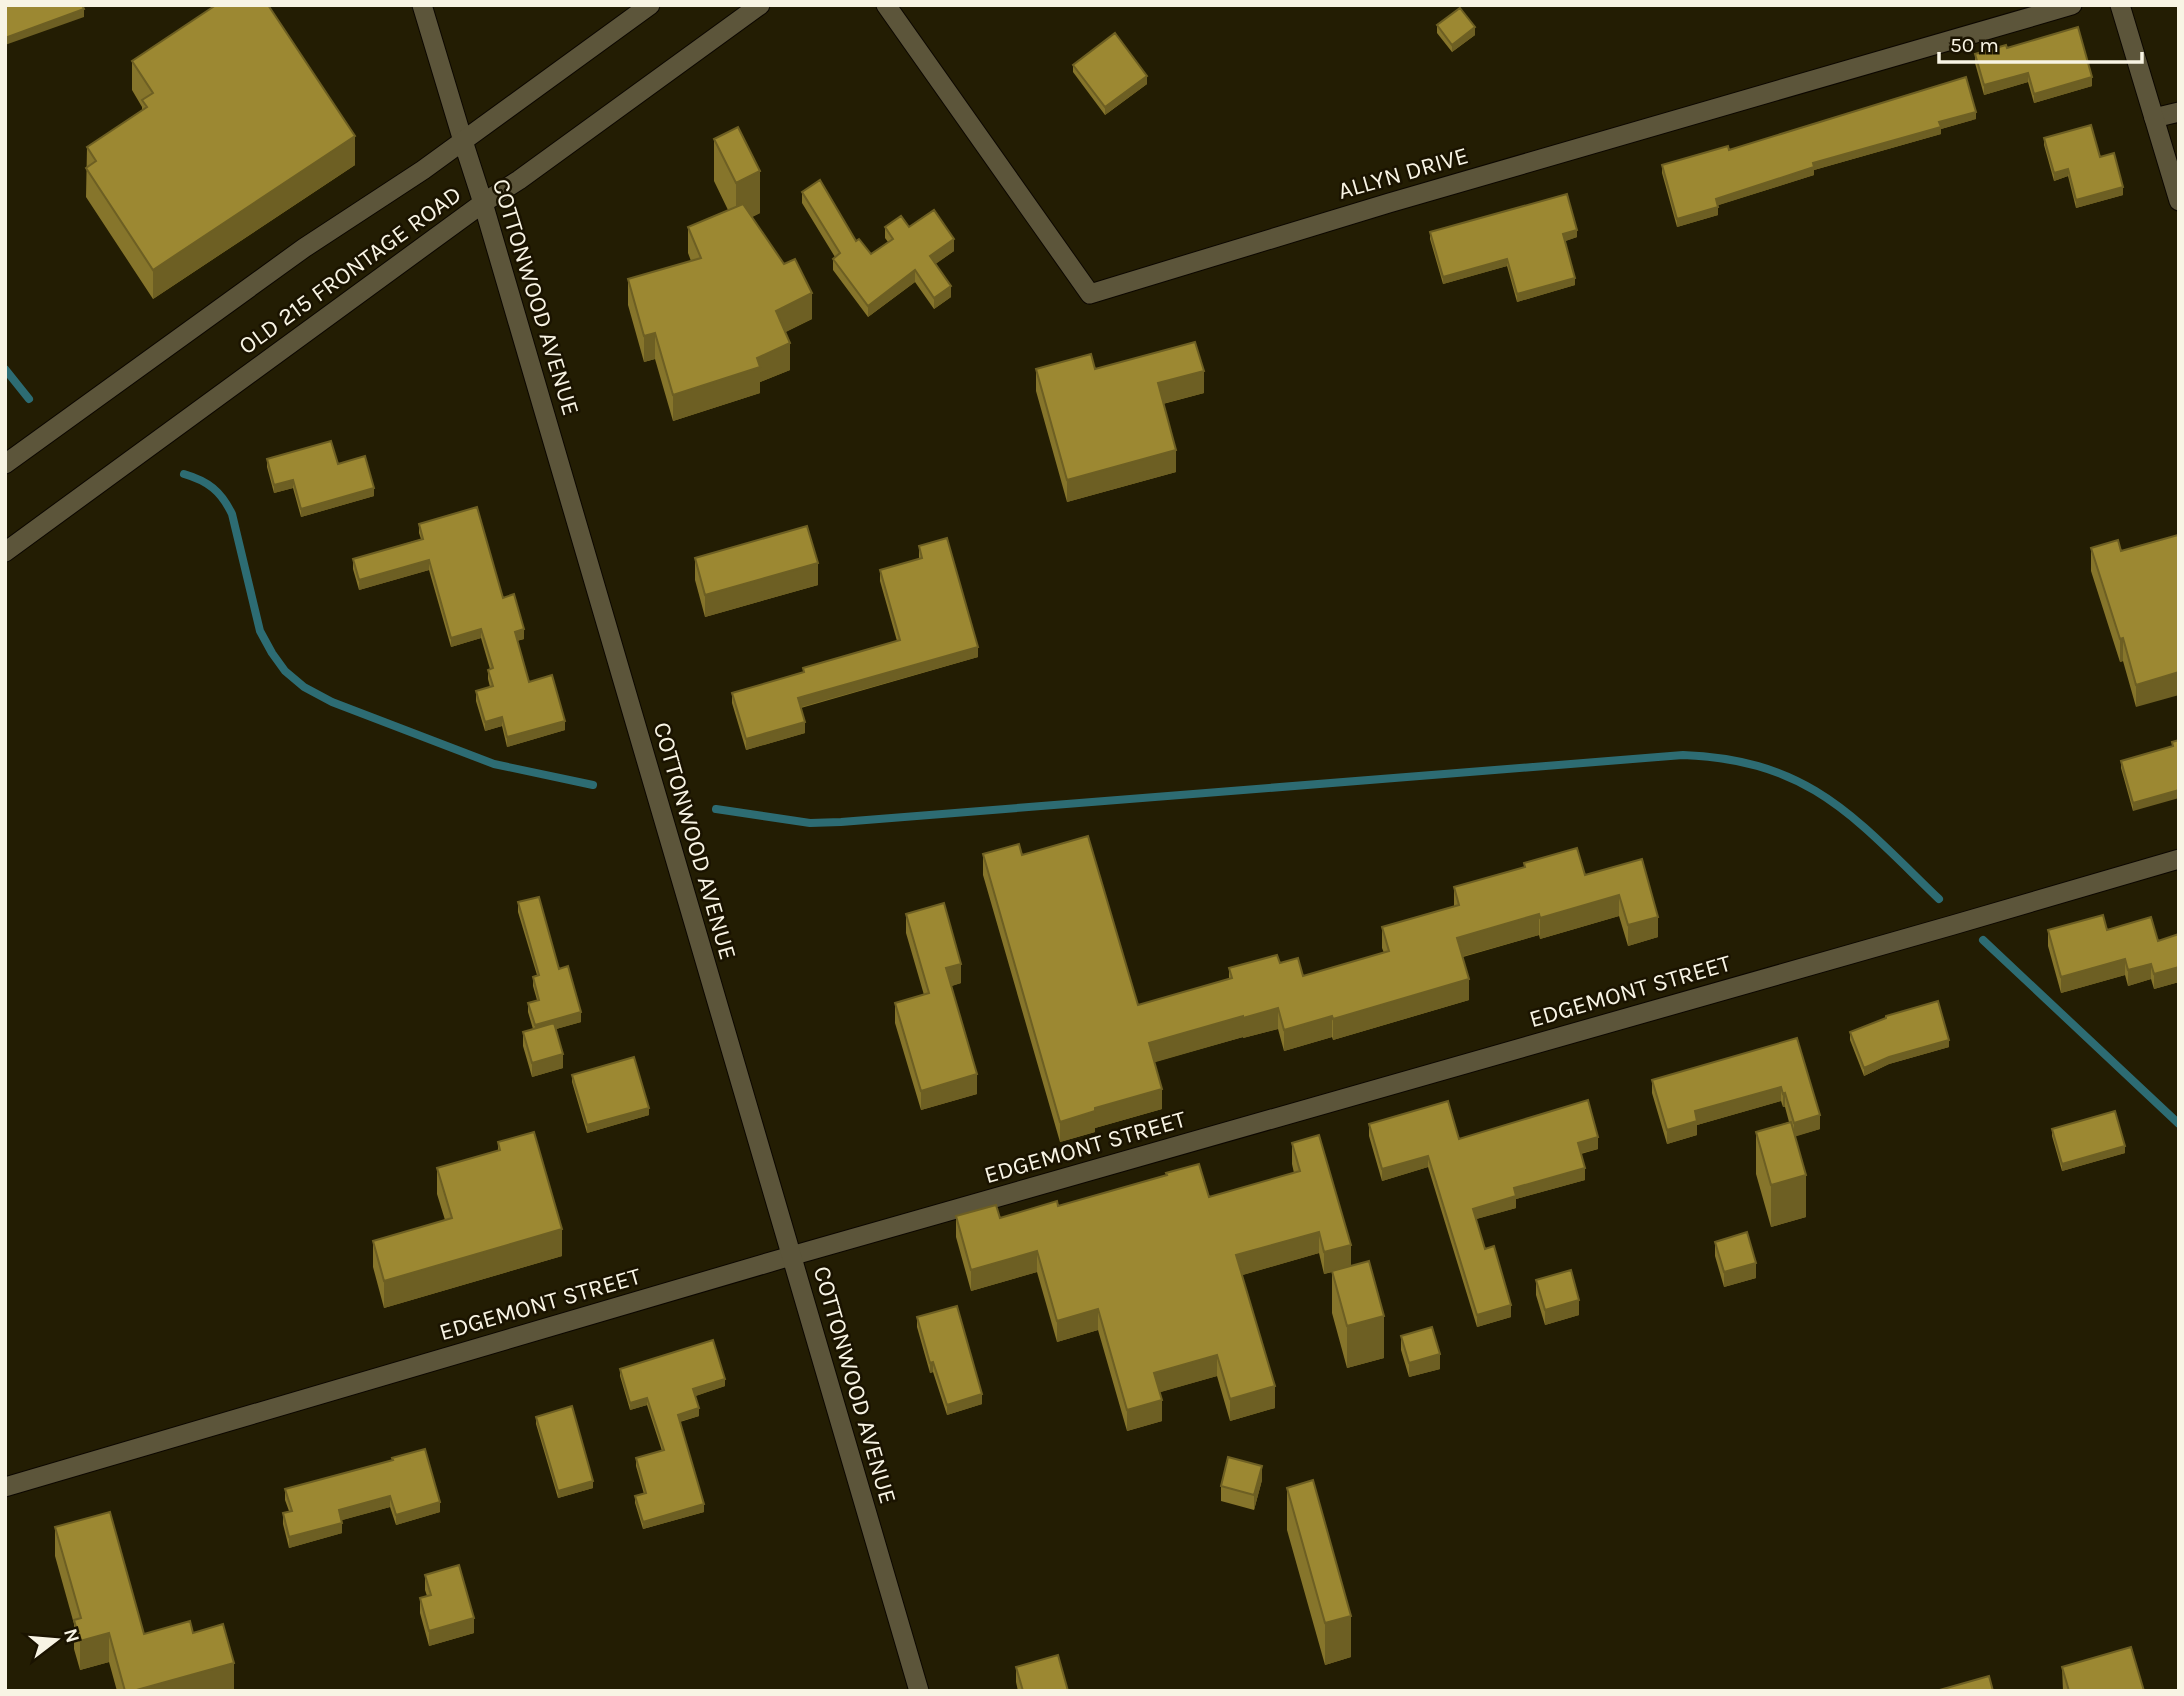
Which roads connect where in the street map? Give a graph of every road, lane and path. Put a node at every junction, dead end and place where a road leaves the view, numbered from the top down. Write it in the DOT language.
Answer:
graph roads {
  1 [pos="422,5"];
  2 [pos="650,5"];
  3 [pos="760,5"];
  4 [pos="886,5"];
  5 [pos="2072,5"];
  6 [pos="2120,5"];
  7 [pos="2179,112"];
  8 [pos="2154,118"];
  9 [pos="463,141"];
  10 [pos="2179,201"];
  11 [pos="483,203"];
  12 [pos="5,464"];
  13 [pos="5,552"];
  14 [pos="2179,859"];
  15 [pos="791,1256"];
  16 [pos="5,1487"];
  17 [pos="919,1691"];
  1 -- 9 [label="street, COTTONWOOD AVENUE"];
  2 -- 9 [label="street, OLD 215 FRONTAGE ROAD"];
  3 -- 11 [label="street, OLD 215 FRONTAGE ROAD"];
  4 -- 5 [label="street, ALLYN DRIVE"];
  6 -- 8 [label="street"];
  7 -- 8 [label="street"];
  8 -- 10 [label="street"];
  9 -- 11 [label="street, COTTONWOOD AVENUE"];
  9 -- 12 [label="street, OLD 215 FRONTAGE ROAD"];
  11 -- 13 [label="street, OLD 215 FRONTAGE ROAD"];
  11 -- 15 [label="street, COTTONWOOD AVENUE"];
  14 -- 15 [label="street, EDGEMONT STREET"];
  15 -- 16 [label="street, EDGEMONT STREET"];
  15 -- 17 [label="street, COTTONWOOD AVENUE"];
}
